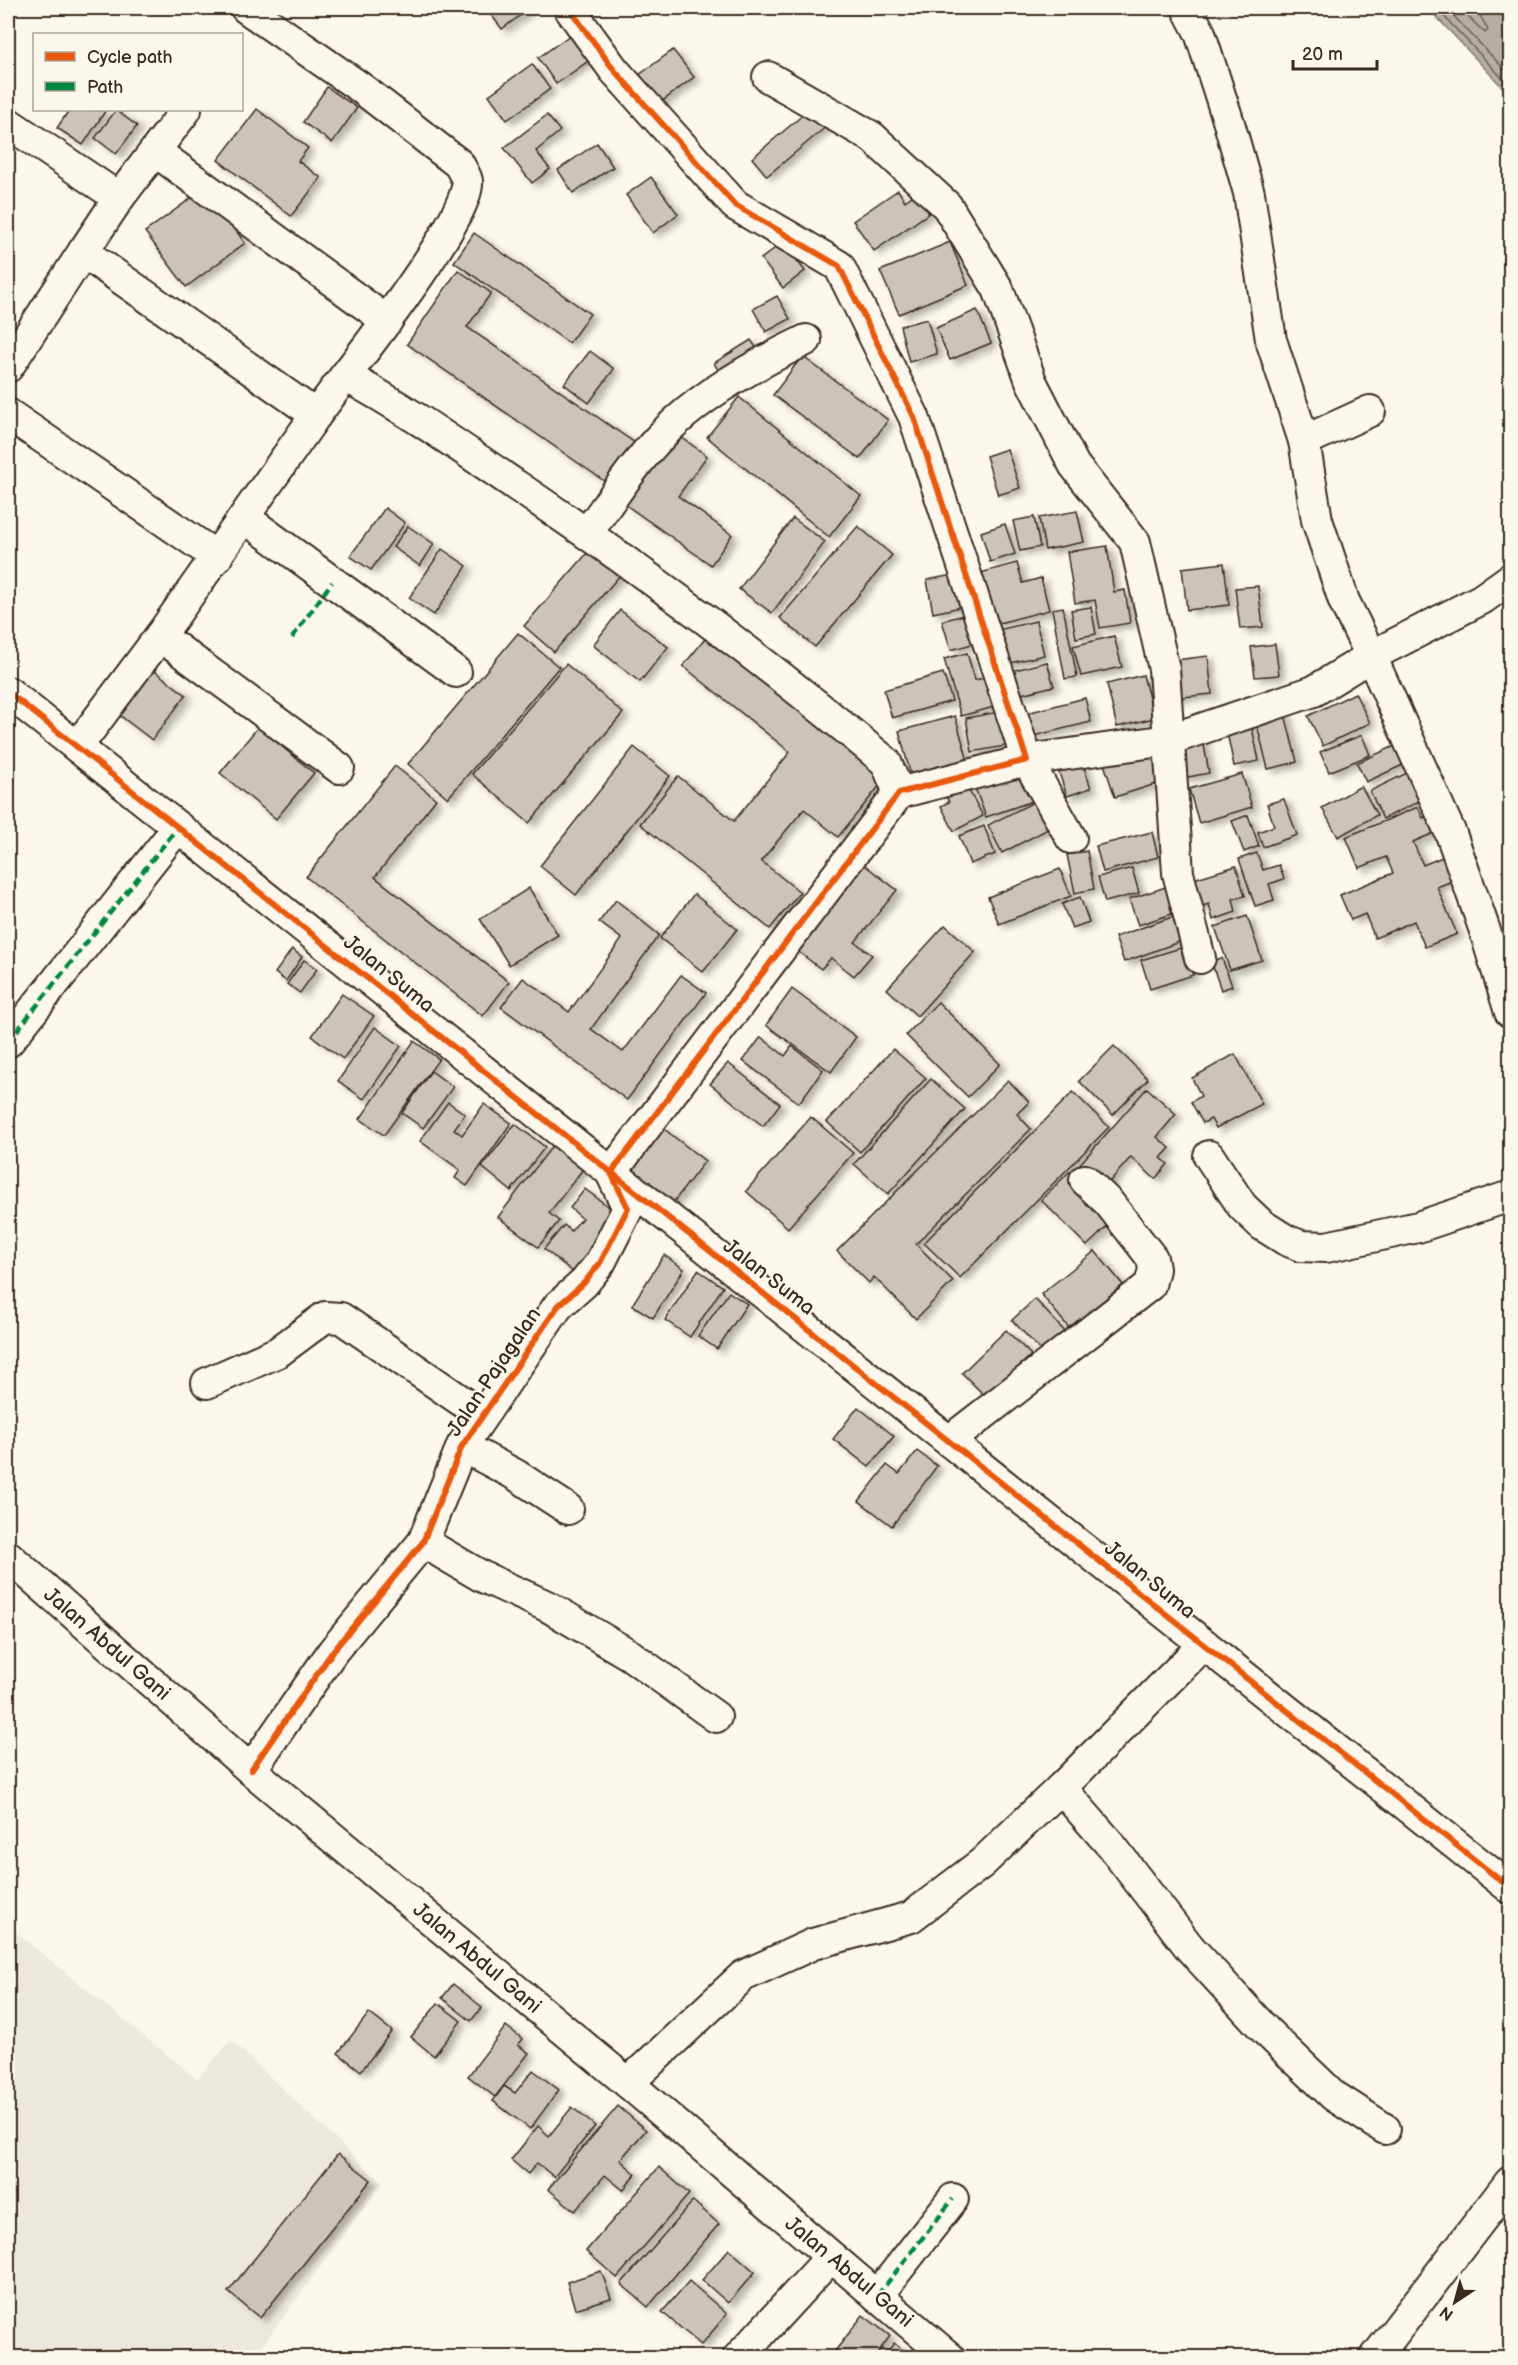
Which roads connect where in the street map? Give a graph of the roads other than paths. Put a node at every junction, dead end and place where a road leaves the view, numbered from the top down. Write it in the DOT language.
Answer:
graph roads {
  1 [pos="569,8"];
  2 [pos="1187,8"];
  3 [pos="248,19"];
  4 [pos="768,77"];
  5 [pos="185,111"];
  6 [pos="8,123"];
  7 [pos="155,151"];
  8 [pos="119,198"];
  9 [pos="83,252"];
  10 [pos="387,321"];
  11 [pos="806,340"];
  12 [pos="8,367"];
  13 [pos="345,376"];
  14 [pos="1370,411"];
  15 [pos="8,414"];
  16 [pos="315,415"];
  17 [pos="1304,441"];
  18 [pos="245,518"];
  19 [pos="587,533"];
  20 [pos="217,557"];
  21 [pos="1510,579"];
  22 [pos="160,636"];
  23 [pos="1371,656"];
  24 [pos="456,672"];
  25 [pos="8,692"];
  26 [pos="1168,740"];
  27 [pos="77,747"];
  28 [pos="1027,760"];
  29 [pos="339,768"];
  30 [pos="899,793"];
  31 [pos="178,827"];
  32 [pos="1071,838"];
  33 [pos="1200,958"];
  34 [pos="1510,1012"];
  35 [pos="8,1042"];
  36 [pos="1209,1156"];
  37 [pos="611,1173"];
  38 [pos="1085,1180"];
  39 [pos="1510,1196"];
  40 [pos="207,1383"];
  41 [pos="482,1415"];
  42 [pos="949,1441"];
  43 [pos="462,1446"];
  44 [pos="568,1509"];
  45 [pos="423,1542"];
  46 [pos="8,1556"];
  47 [pos="1204,1644"];
  48 [pos="716,1717"];
  49 [pos="251,1770"];
  50 [pos="1061,1788"];
  51 [pos="1510,1888"];
  52 [pos="628,2084"];
  53 [pos="1385,2129"];
  54 [pos="1510,2182"];
  55 [pos="953,2199"];
  56 [pos="831,2257"];
  57 [pos="877,2296"];
  58 [pos="738,2358"];
  59 [pos="950,2358"];
  60 [pos="1375,2358"];
  1 -- 28 [label="street"];
  2 -- 17 [label="street"];
  3 -- 10 [label="street"];
  4 -- 26 [label="street"];
  5 -- 7 [label="street"];
  6 -- 8 [label="street"];
  7 -- 8 [label="street"];
  7 -- 10 [label="street"];
  8 -- 9 [label="street"];
  9 -- 12 [label="street"];
  9 -- 16 [label="street"];
  10 -- 13 [label="street"];
  11 -- 19 [label="street"];
  13 -- 16 [label="street"];
  13 -- 19 [label="street"];
  14 -- 17 [label="street"];
  15 -- 20 [label="street"];
  16 -- 18 [label="street"];
  17 -- 23 [label="street"];
  18 -- 20 [label="street"];
  18 -- 24 [label="street"];
  19 -- 30 [label="street"];
  20 -- 22 [label="street"];
  21 -- 23 [label="street"];
  22 -- 27 [label="street"];
  22 -- 29 [label="street"];
  23 -- 26 [label="street"];
  23 -- 34 [label="street"];
  25 -- 27 [label="street, Jalan Suma"];
  26 -- 28 [label="street"];
  26 -- 33 [label="street"];
  27 -- 31 [label="street, Jalan Suma"];
  28 -- 30 [label="street"];
  28 -- 32 [label="street"];
  30 -- 37 [label="street"];
  31 -- 35 [label="street"];
  31 -- 37 [label="street, Jalan Suma"];
  36 -- 39 [label="street"];
  37 -- 41 [label="street, Jalan Pajagalan"];
  37 -- 42 [label="street, Jalan Suma"];
  38 -- 42 [label="street"];
  40 -- 41 [label="street"];
  41 -- 43 [label="street, Jalan Pajagalan"];
  42 -- 47 [label="street, Jalan Suma"];
  43 -- 44 [label="street"];
  43 -- 45 [label="street, Jalan Pajagalan"];
  45 -- 48 [label="street"];
  45 -- 49 [label="street, Jalan Pajagalan"];
  46 -- 49 [label="street, Jalan Abdul Gani"];
  47 -- 50 [label="street"];
  47 -- 51 [label="street, Jalan Suma"];
  49 -- 52 [label="street, Jalan Abdul Gani"];
  50 -- 52 [label="street"];
  50 -- 53 [label="street"];
  52 -- 56 [label="street, Jalan Abdul Gani"];
  54 -- 60 [label="street"];
  55 -- 57 [label="street"];
  56 -- 57 [label="street, Jalan Abdul Gani"];
  56 -- 58 [label="street"];
  57 -- 59 [label="street, Jalan Abdul Gani"];
}
